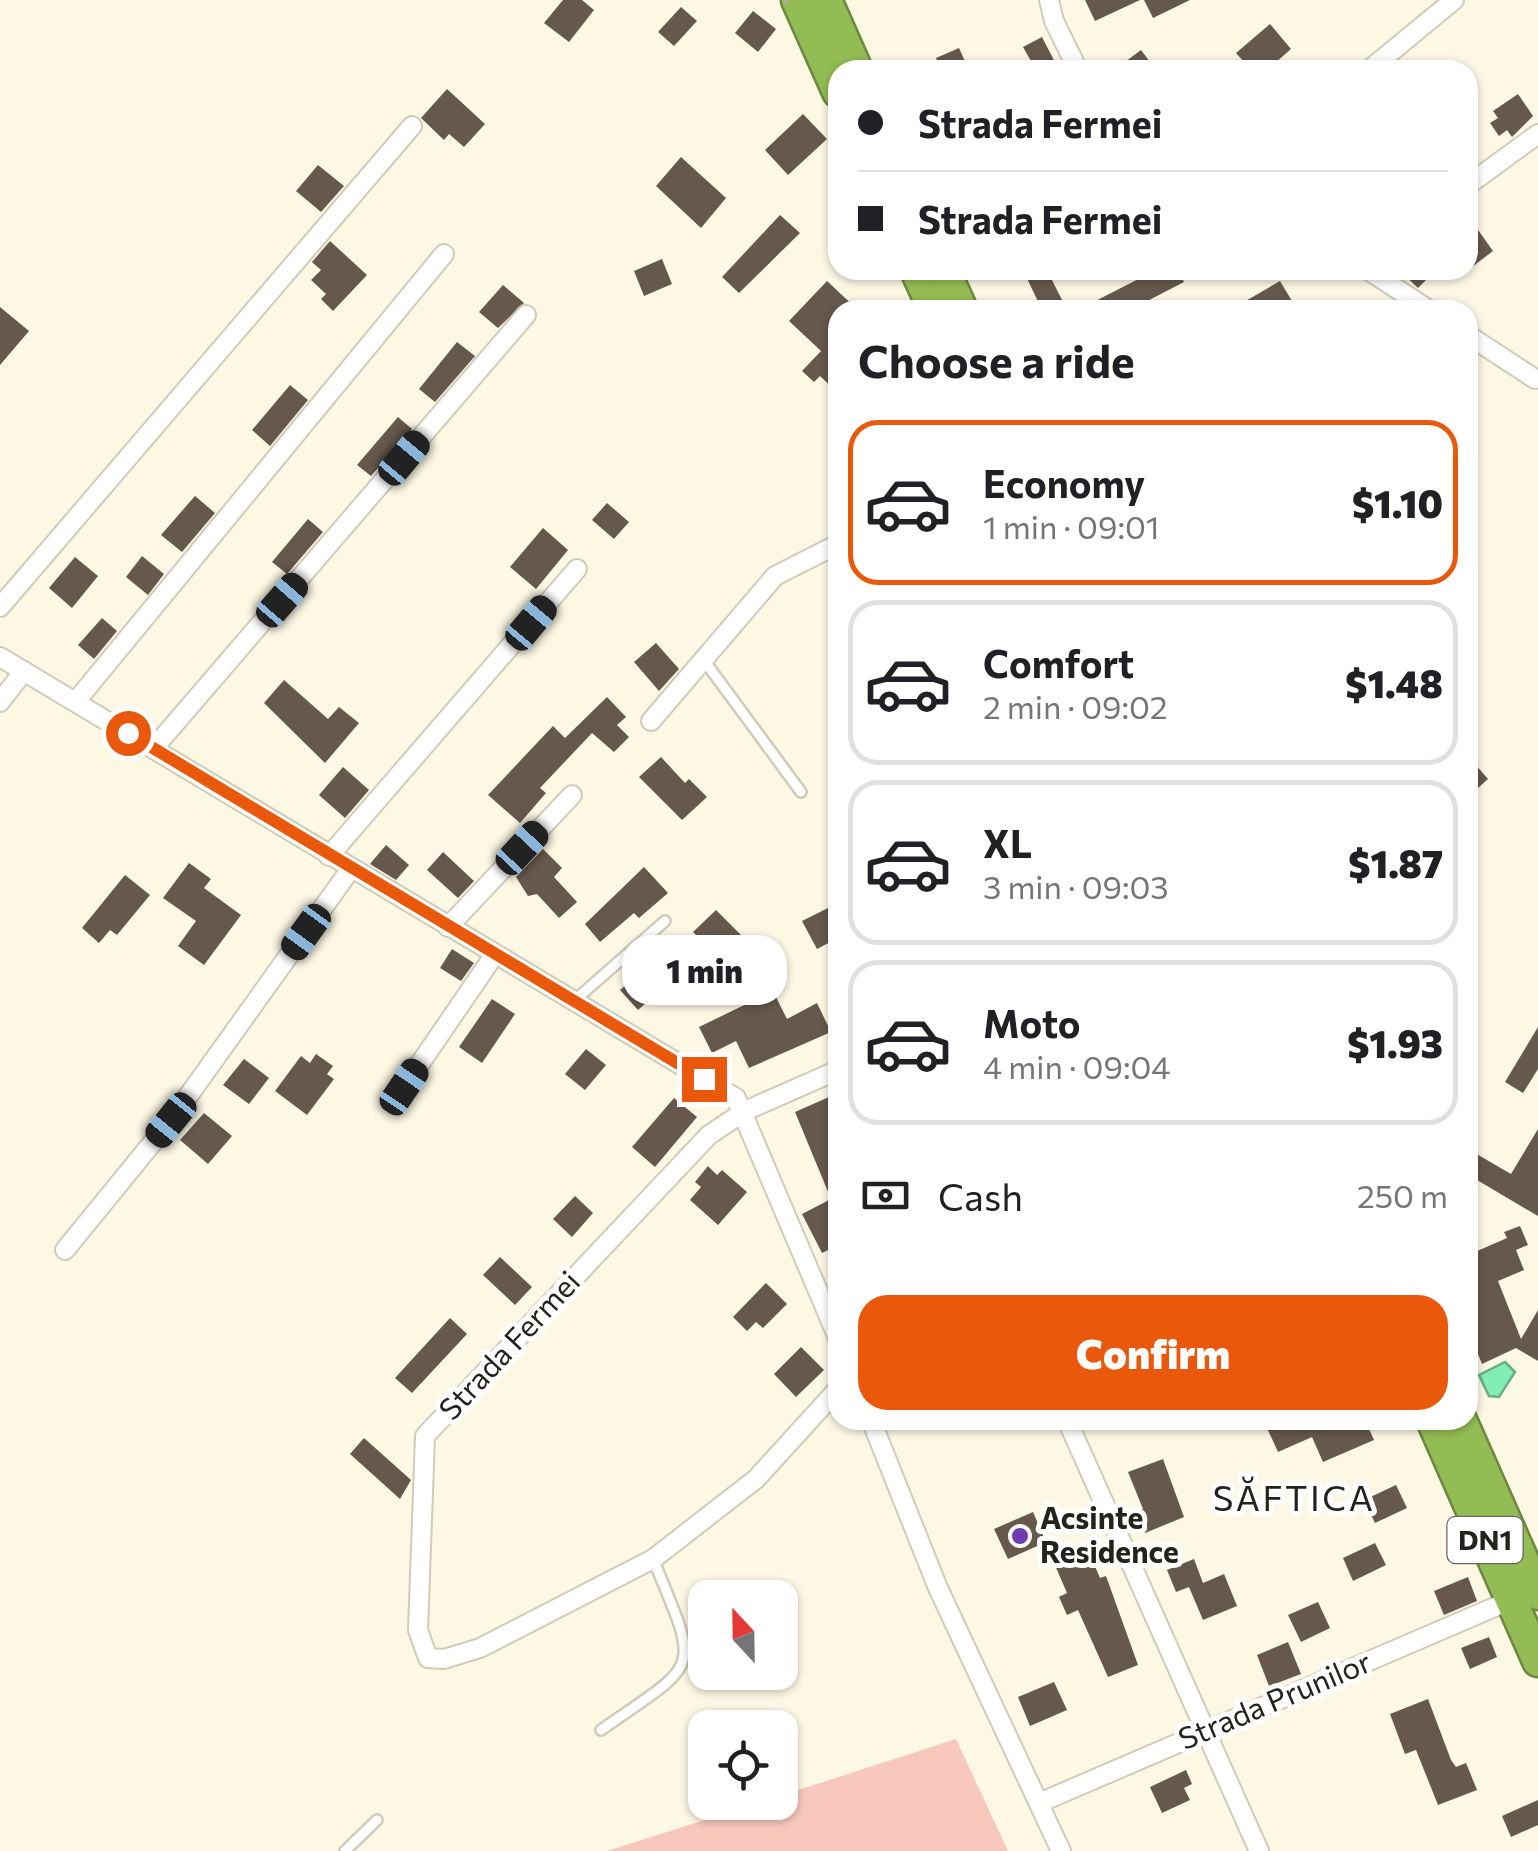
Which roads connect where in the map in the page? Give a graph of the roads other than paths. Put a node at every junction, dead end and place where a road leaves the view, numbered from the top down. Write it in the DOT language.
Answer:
graph roads {
  1 [pos="826,0"];
  2 [pos="1049,0"];
  3 [pos="1454,0"];
  4 [pos="790,1"];
  5 [pos="853,60"];
  6 [pos="1074,60"];
  7 [pos="1381,60"];
  8 [pos="828,73"];
  9 [pos="412,126"];
  10 [pos="1538,134"];
  11 [pos="1478,178"];
  12 [pos="444,254"];
  13 [pos="1383,280"];
  14 [pos="1414,300"];
  15 [pos="526,315"];
  16 [pos="1478,342"];
  17 [pos="1535,379"];
  18 [pos="828,549"];
  19 [pos="576,569"];
  20 [pos="0,607"];
  21 [pos="0,657"];
  22 [pos="703,659"];
  23 [pos="24,670"];
  24 [pos="76,700"];
  25 [pos="0,702"];
  26 [pos="651,721"];
  27 [pos="153,749"];
  28 [pos="802,792"];
  29 [pos="572,795"];
  30 [pos="328,856"];
  31 [pos="350,870"];
  32 [pos="665,921"];
  33 [pos="448,927"];
  34 [pos="496,954"];
  35 [pos="574,1001"];
  36 [pos="828,1074"];
  37 [pos="404,1087"];
  38 [pos="744,1111"];
  39 [pos="64,1250"];
  40 [pos="828,1314"];
  41 [pos="828,1400"];
  42 [pos="874,1430"];
  43 [pos="1071,1430"];
  44 [pos="1437,1430"];
  45 [pos="1465,1430"];
  46 [pos="653,1560"];
  47 [pos="1525,1597"];
  48 [pos="1538,1660"];
  49 [pos="601,1730"];
  50 [pos="1205,1732"];
  51 [pos="1039,1803"];
  52 [pos="377,1820"];
  53 [pos="345,1851"];
  54 [pos="1060,1851"];
  55 [pos="1259,1851"];
  1 -- 5 [label="highway"];
  2 -- 6 [label="street"];
  3 -- 7 [label="street"];
  4 -- 8 [label="highway"];
  9 -- 20 [label="street"];
  10 -- 11 [label="street"];
  12 -- 24 [label="street"];
  13 -- 14 [label="street"];
  15 -- 27 [label="street"];
  16 -- 17 [label="street"];
  18 -- 22 [label="street"];
  19 -- 30 [label="street"];
  21 -- 23 [label="street"];
  22 -- 26 [label="street"];
  22 -- 28 [label="lane"];
  23 -- 24 [label="street"];
  23 -- 25 [label="street"];
  24 -- 27 [label="street"];
  27 -- 30 [label="street"];
  29 -- 33 [label="street"];
  30 -- 31 [label="street"];
  31 -- 33 [label="street"];
  31 -- 39 [label="street"];
  32 -- 35 [label="lane"];
  33 -- 34 [label="street"];
  34 -- 35 [label="street"];
  34 -- 37 [label="street"];
  35 -- 38 [label="street"];
  36 -- 38 [label="street, Strada Fermei"];
  38 -- 40 [label="street"];
  38 -- 46 [label="street, Strada Fermei"];
  41 -- 46 [label="street"];
  42 -- 51 [label="street"];
  43 -- 50 [label="street"];
  44 -- 47 [label="highway, DN1"];
  45 -- 47 [label="highway, DN1"];
  46 -- 49 [label="lane"];
  47 -- 48 [label="highway, DN1"];
  47 -- 50 [label="street, Strada Prunilor"];
  50 -- 51 [label="street, Strada Prunilor"];
  50 -- 55 [label="street"];
  51 -- 54 [label="street"];
  52 -- 53 [label="lane"];
}
